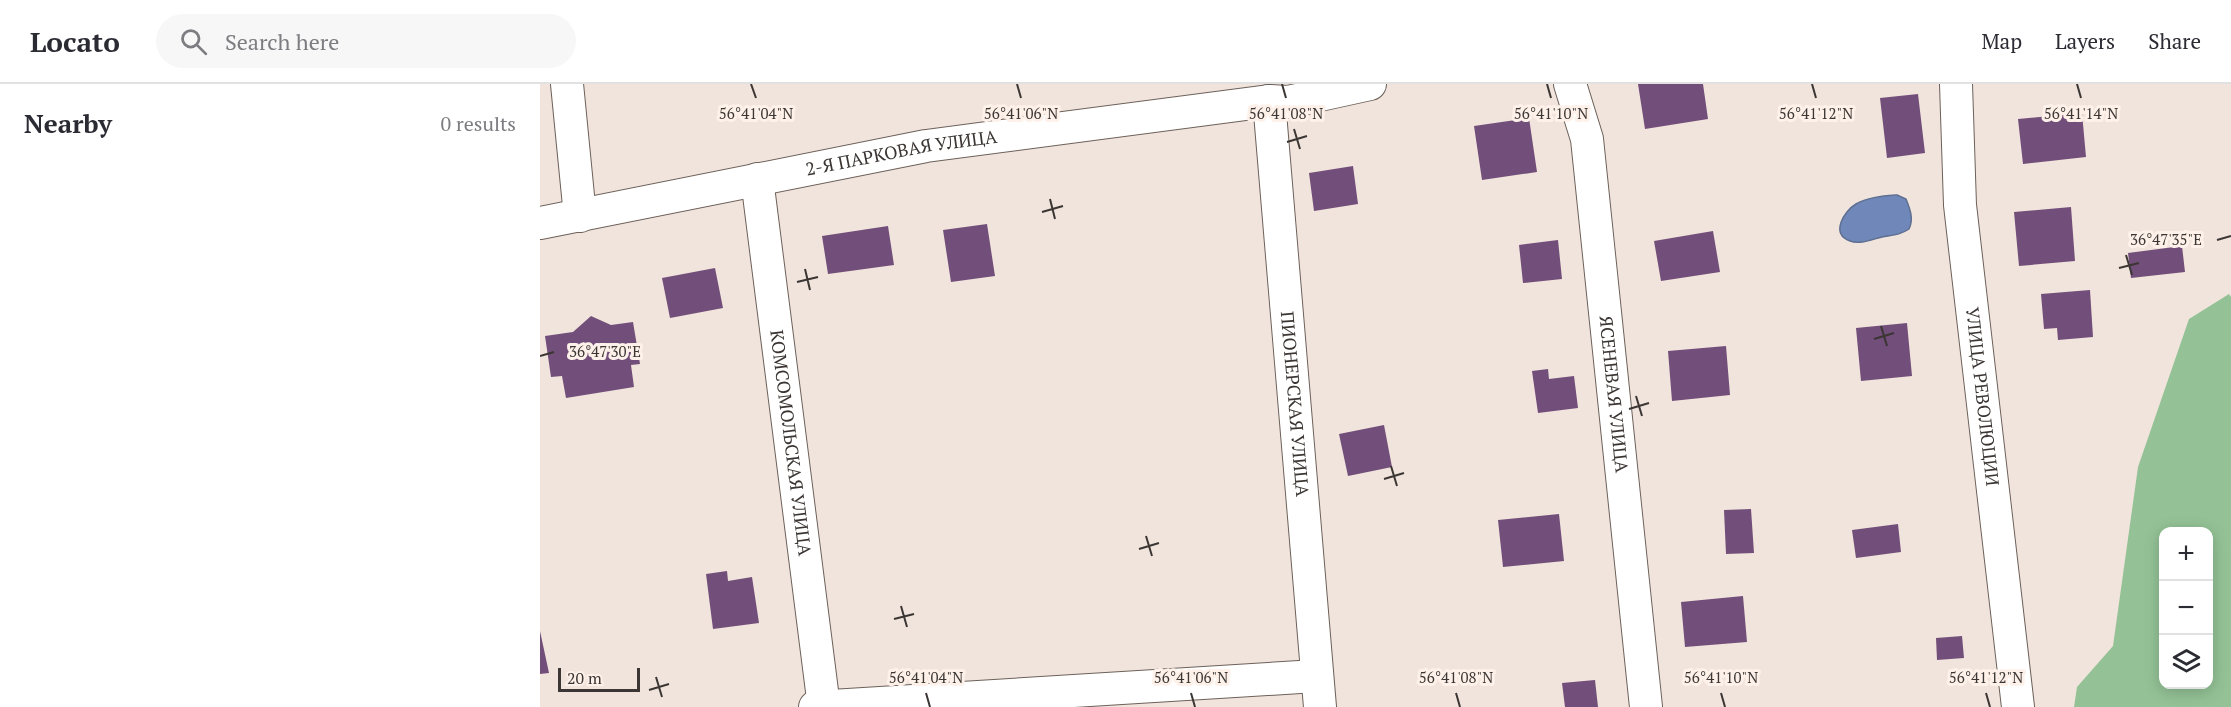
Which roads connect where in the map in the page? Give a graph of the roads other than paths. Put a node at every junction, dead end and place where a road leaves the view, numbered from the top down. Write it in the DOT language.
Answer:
graph roads {
  1 [pos="567,84"];
  2 [pos="1370,84"];
  3 [pos="1570,84"];
  4 [pos="1956,84"];
  5 [pos="1281,96"];
  6 [pos="758,179"];
  7 [pos="580,216"];
  8 [pos="540,223"];
  9 [pos="1316,676"];
  10 [pos="815,707"];
  11 [pos="824,707"];
  12 [pos="1320,707"];
  13 [pos="1646,707"];
  14 [pos="2018,707"];
  1 -- 7 [label="street"];
  2 -- 5 [label="street, 2-Я ПАРКОВАЯ УЛИЦА"];
  3 -- 13 [label="street, ЯСЕНЕВАЯ УЛИЦА"];
  4 -- 14 [label="street, УЛИЦА РЕВОЛЮЦИИ"];
  5 -- 6 [label="street, 2-Я ПАРКОВАЯ УЛИЦА"];
  5 -- 9 [label="street, ПИОНЕРСКАЯ УЛИЦА"];
  6 -- 7 [label="street, 2-Я ПАРКОВАЯ УЛИЦА"];
  6 -- 11 [label="street, КОМСОМОЛЬСКАЯ УЛИЦА"];
  7 -- 8 [label="street, 2-Я ПАРКОВАЯ УЛИЦА"];
  9 -- 11 [label="street"];
  9 -- 12 [label="street, ПИОНЕРСКАЯ УЛИЦА"];
  10 -- 11 [label="street"];
}
